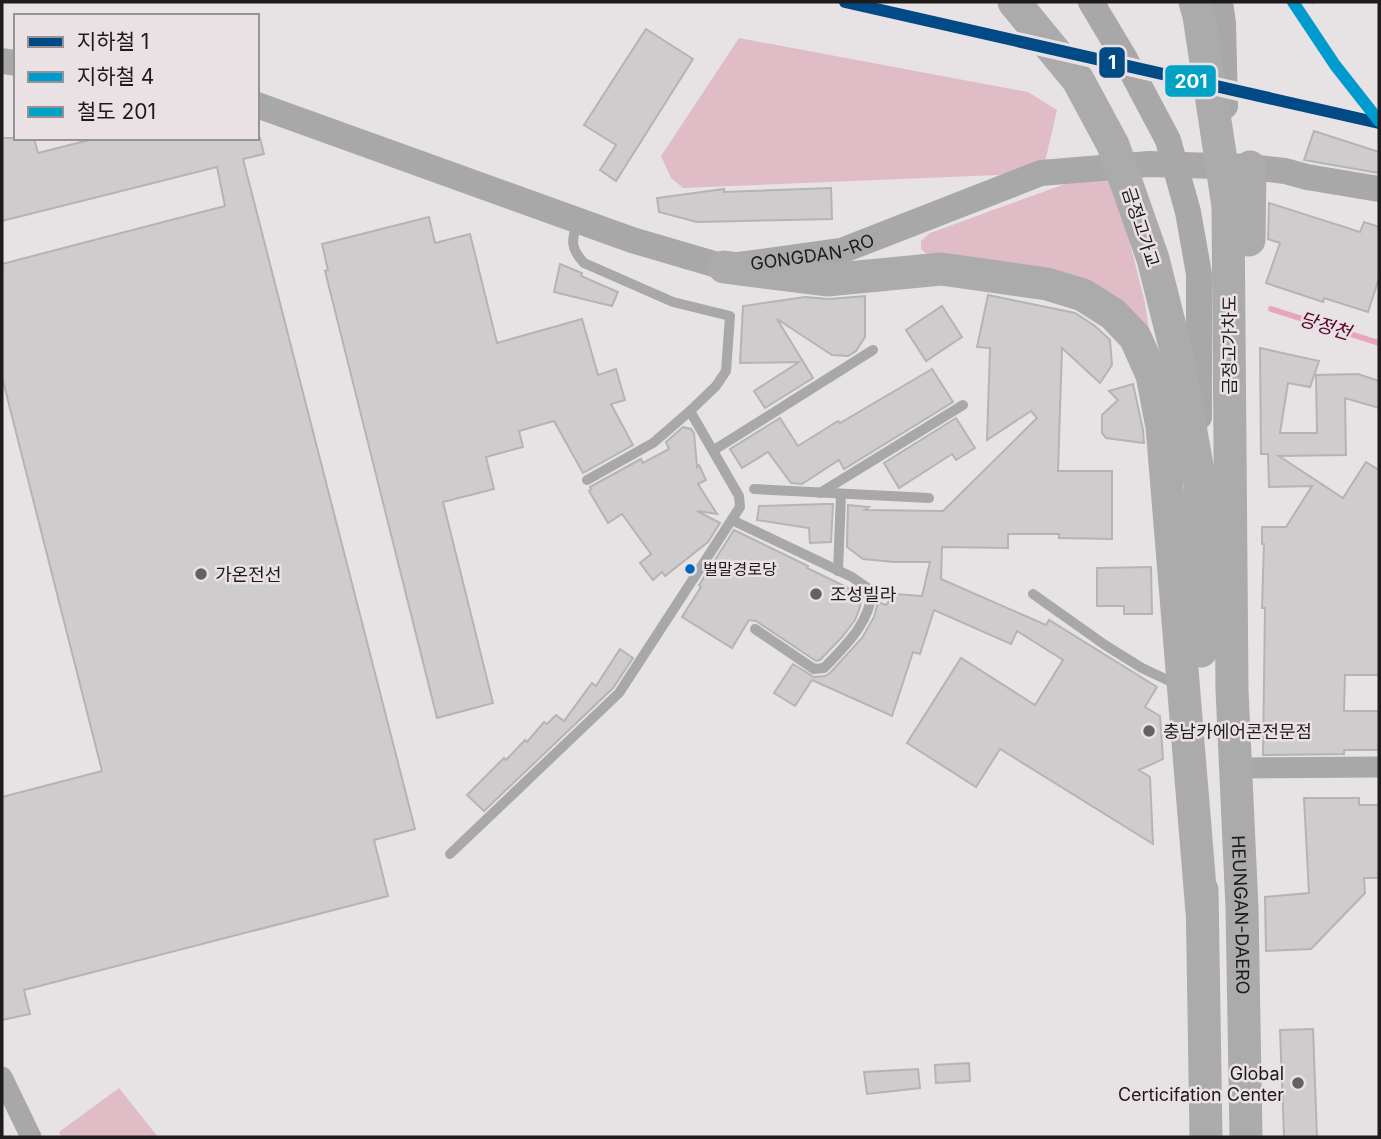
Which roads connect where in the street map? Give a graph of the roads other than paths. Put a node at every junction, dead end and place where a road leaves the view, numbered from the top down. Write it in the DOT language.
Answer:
graph roads {
  1 [pos="1014,2"];
  2 [pos="1091,2"];
  3 [pos="1195,2"];
  4 [pos="1220,2"];
  5 [pos="259,106"];
  6 [pos="1250,167"];
  7 [pos="1379,189"];
  8 [pos="1228,206"];
  9 [pos="578,220"];
  10 [pos="724,267"];
  11 [pos="873,351"];
  12 [pos="963,405"];
  13 [pos="690,411"];
  14 [pos="713,450"];
  15 [pos="587,480"];
  16 [pos="1200,482"];
  17 [pos="754,489"];
  18 [pos="820,493"];
  19 [pos="841,494"];
  20 [pos="929,498"];
  21 [pos="732,520"];
  22 [pos="838,570"];
  23 [pos="1033,594"];
  24 [pos="755,629"];
  25 [pos="1206,691"];
  26 [pos="1379,767"];
  27 [pos="1244,768"];
  28 [pos="450,854"];
  29 [pos="1242,908"];
  30 [pos="2,1077"];
  31 [pos="31,1137"];
  32 [pos="1206,1137"];
  33 [pos="1246,1137"];
  1 -- 16 [label="main road, 금정고가교, bridge"];
  2 -- 16 [label="street, bridge"];
  3 -- 8 [label="main road, 금정고가차도, bridge"];
  4 -- 8 [label="street, bridge"];
  5 -- 9 [label="street, GONGDAN-RO"];
  6 -- 7 [label="street, GONGDAN-RO"];
  6 -- 10 [label="street, GONGDAN-RO"];
  6 -- 27 [label="main road"];
  8 -- 25 [label="main road, 금정고가차도"];
  9 -- 10 [label="street, GONGDAN-RO"];
  9 -- 13 [label="lane"];
  10 -- 25 [label="main road"];
  11 -- 14 [label="lane"];
  12 -- 18 [label="lane"];
  13 -- 14 [label="lane"];
  13 -- 15 [label="lane"];
  14 -- 21 [label="lane"];
  16 -- 25 [label="main road"];
  17 -- 18 [label="lane"];
  18 -- 19 [label="lane"];
  19 -- 20 [label="lane"];
  19 -- 22 [label="lane"];
  21 -- 22 [label="lane"];
  21 -- 28 [label="lane"];
  22 -- 24 [label="lane"];
  23 -- 25 [label="lane"];
  25 -- 29 [label="main road, HEUNGAN-DAERO"];
  25 -- 32 [label="main road, HEUNGAN-DAERO"];
  26 -- 27 [label="street"];
  27 -- 29 [label="main road"];
  29 -- 33 [label="main road, HEUNGAN-DAERO"];
  30 -- 31 [label="street"];
}
